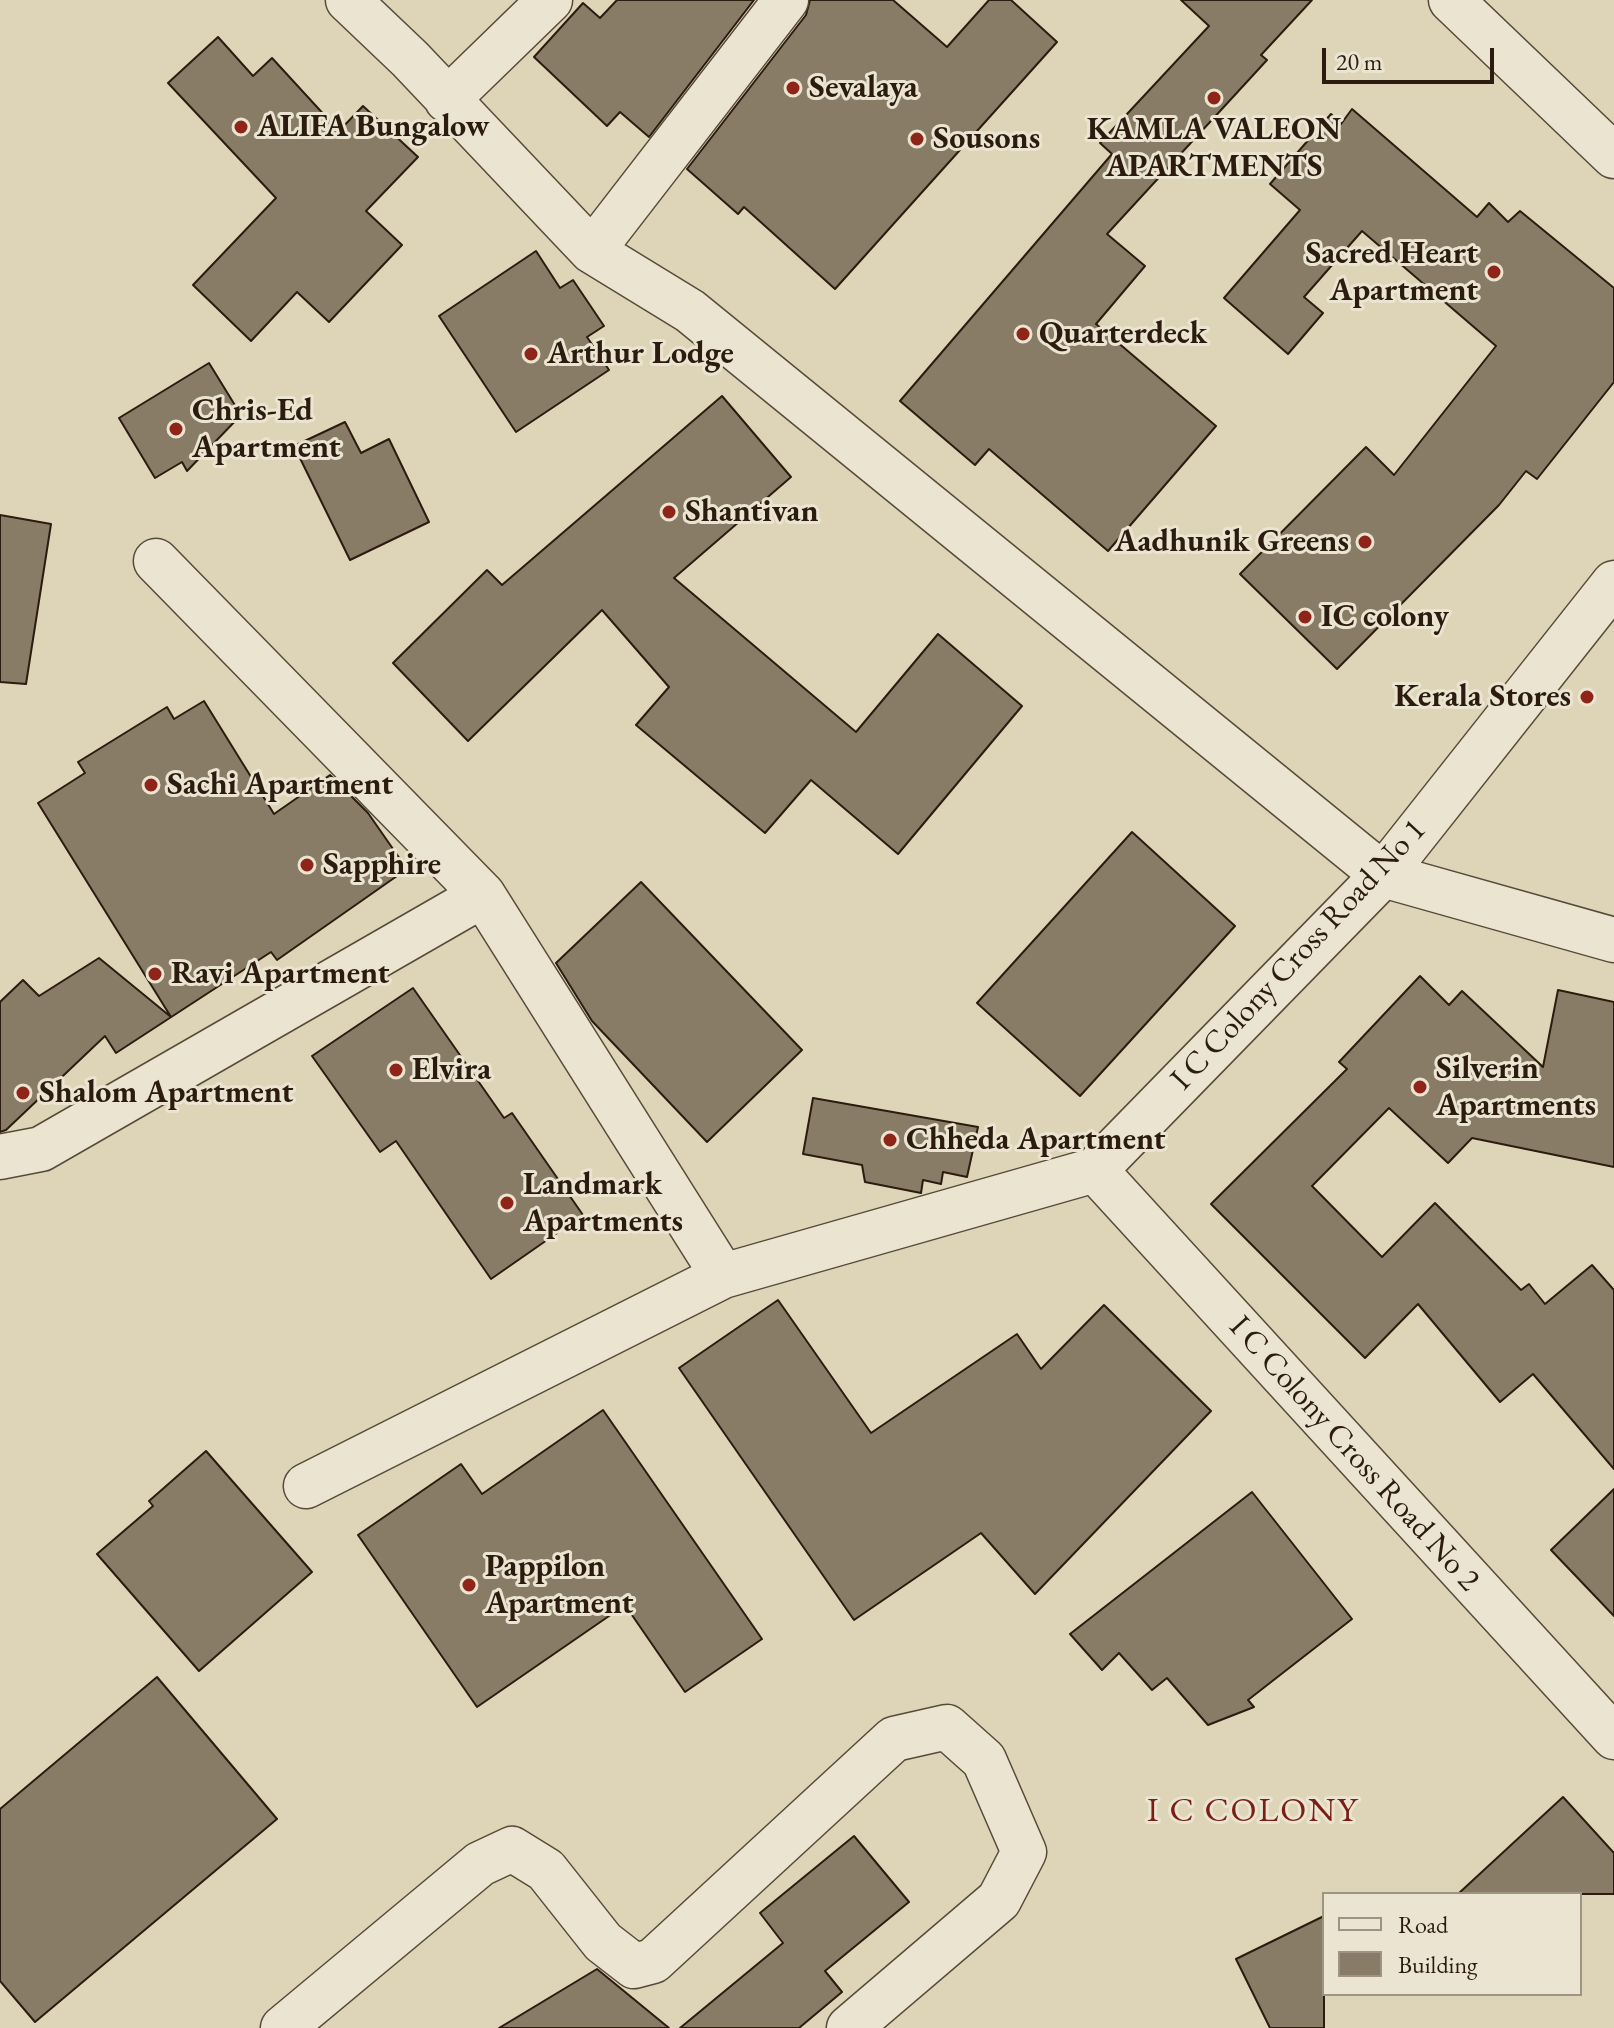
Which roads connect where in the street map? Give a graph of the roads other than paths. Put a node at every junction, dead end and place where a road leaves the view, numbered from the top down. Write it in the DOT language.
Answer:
graph roads {
  1 [pos="348,0"];
  2 [pos="550,0"];
  3 [pos="786,0"];
  4 [pos="1451,0"];
  5 [pos="447,100"];
  6 [pos="1614,156"];
  7 [pos="592,251"];
  8 [pos="156,561"];
  9 [pos="1614,583"];
  10 [pos="1383,875"];
  11 [pos="483,895"];
  12 [pos="1614,940"];
  13 [pos="0,1157"];
  14 [pos="1095,1170"];
  15 [pos="723,1276"];
  16 [pos="306,1486"];
  17 [pos="1614,1737"];
  18 [pos="283,2028"];
  19 [pos="849,2028"];
  1 -- 5 [label="street"];
  2 -- 5 [label="street"];
  3 -- 7 [label="street"];
  4 -- 6 [label="street"];
  5 -- 7 [label="street"];
  7 -- 10 [label="street"];
  8 -- 11 [label="street"];
  9 -- 10 [label="street, I C Colony Cross Road No 1"];
  10 -- 12 [label="street"];
  10 -- 14 [label="street, I C Colony Cross Road No 1"];
  11 -- 13 [label="street"];
  11 -- 15 [label="street"];
  14 -- 15 [label="street"];
  14 -- 17 [label="street, I C Colony Cross Road No 2"];
  15 -- 16 [label="street"];
  18 -- 19 [label="street"];
}
